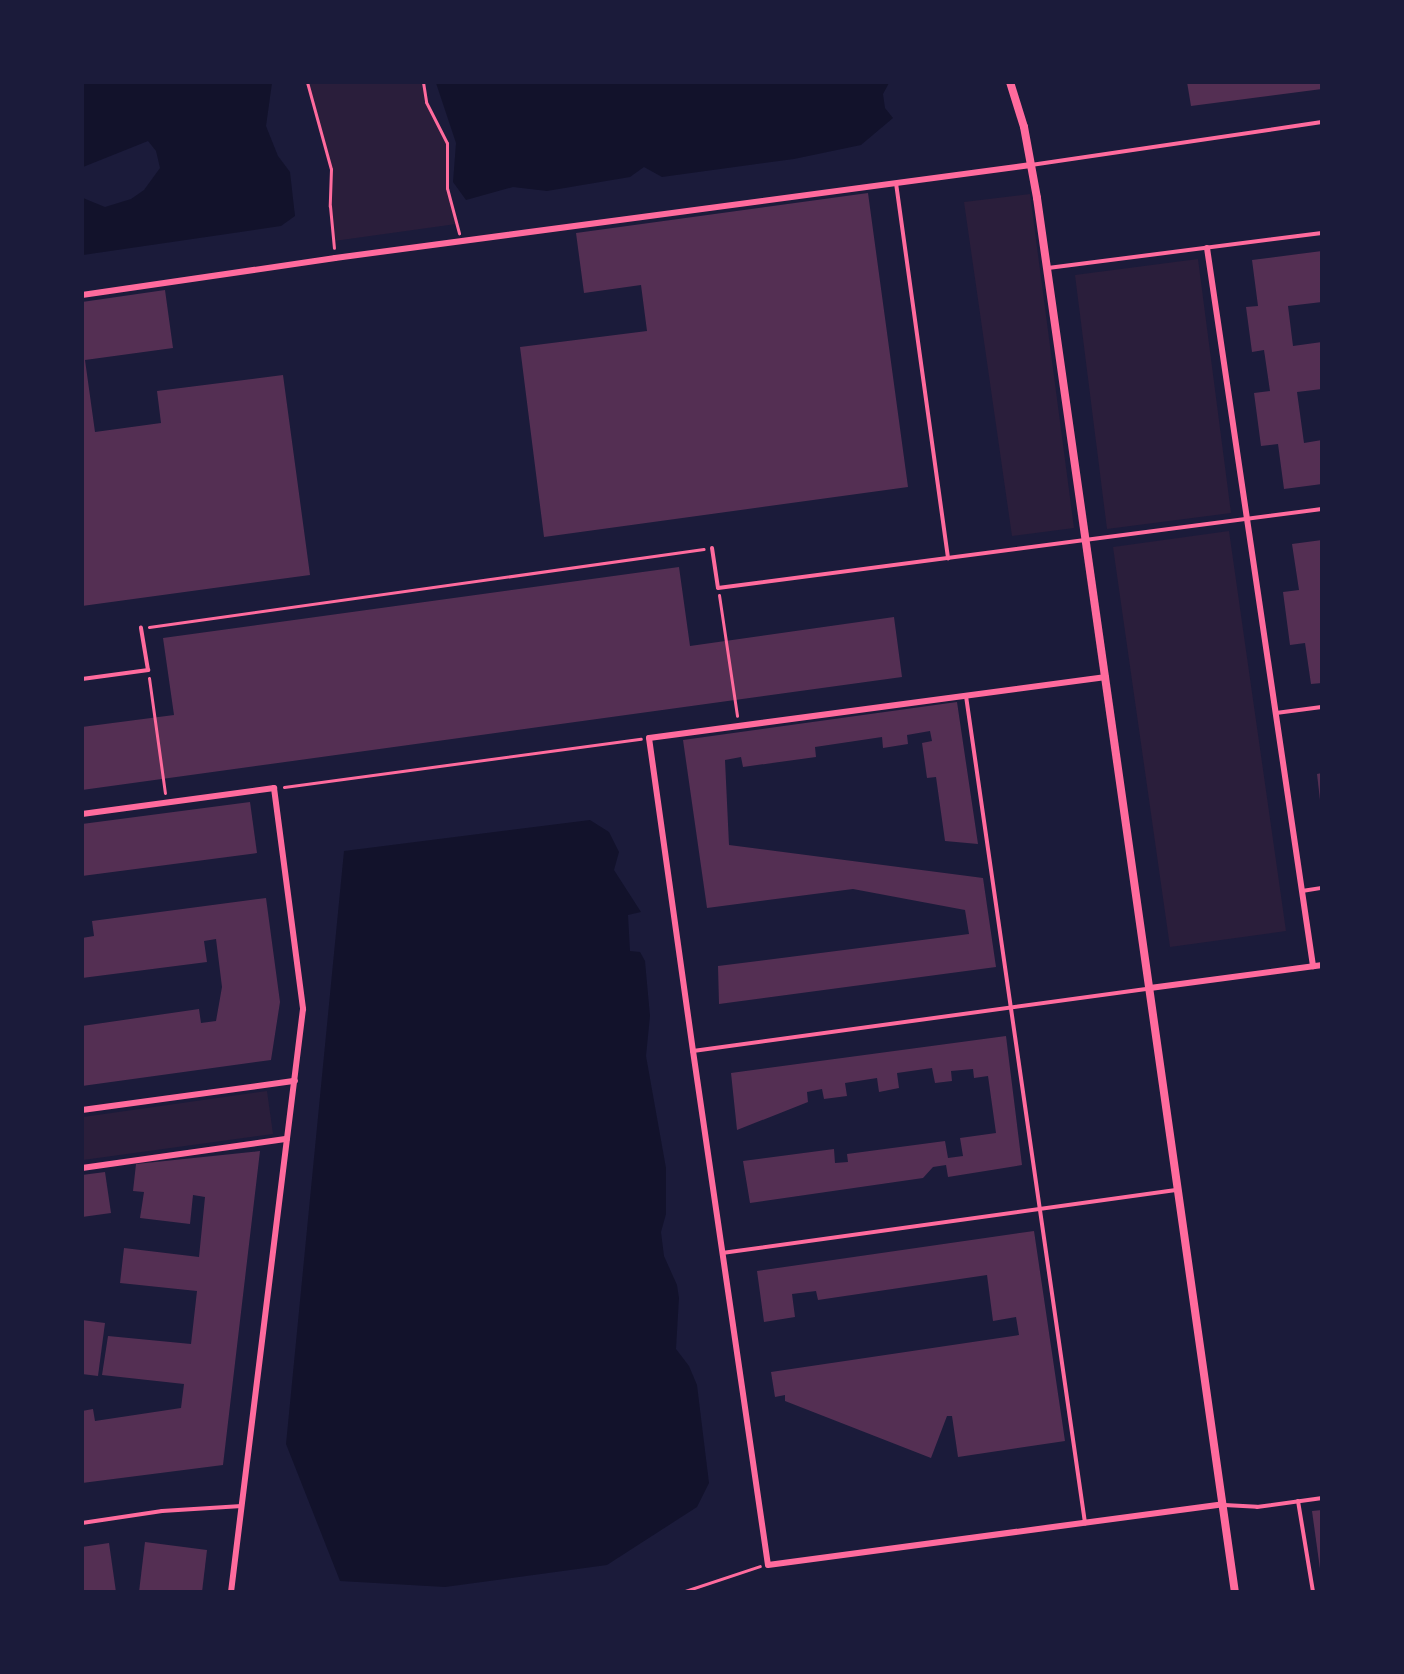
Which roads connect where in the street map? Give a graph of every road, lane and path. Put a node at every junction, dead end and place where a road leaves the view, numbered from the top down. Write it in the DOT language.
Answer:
graph roads {
  1 [pos="307,82"];
  2 [pos="423,82"];
  3 [pos="1010,82"];
  4 [pos="1322,122"];
  5 [pos="1031,165"];
  6 [pos="896,183"];
  7 [pos="1322,233"];
  8 [pos="463,242"];
  9 [pos="1207,248"];
  10 [pos="335,258"];
  11 [pos="1047,268"];
  12 [pos="82,295"];
  13 [pos="1322,509"];
  14 [pos="1247,519"];
  15 [pos="1086,541"];
  16 [pos="712,548"];
  17 [pos="948,558"];
  18 [pos="718,588"];
  19 [pos="141,628"];
  20 [pos="148,670"];
  21 [pos="1106,677"];
  22 [pos="82,679"];
  23 [pos="966,695"];
  24 [pos="1322,707"];
  25 [pos="1276,713"];
  26 [pos="739,726"];
  27 [pos="649,738"];
  28 [pos="274,788"];
  29 [pos="166,803"];
  30 [pos="82,814"];
  31 [pos="1322,888"];
  32 [pos="1302,891"];
  33 [pos="1322,965"];
  34 [pos="1313,966"];
  35 [pos="1150,988"];
  36 [pos="1010,1007"];
  37 [pos="693,1051"];
  38 [pos="295,1081"];
  39 [pos="82,1110"];
  40 [pos="287,1138"];
  41 [pos="82,1168"];
  42 [pos="1179,1190"];
  43 [pos="1039,1210"];
  44 [pos="722,1253"];
  45 [pos="1322,1498"];
  46 [pos="1298,1501"];
  47 [pos="1223,1504"];
  48 [pos="242,1506"];
  49 [pos="82,1523"];
  50 [pos="1085,1523"];
  51 [pos="768,1565"];
  52 [pos="231,1592"];
  53 [pos="682,1592"];
  54 [pos="1235,1592"];
  55 [pos="1312,1592"];
  1 -- 10 [label="path"];
  2 -- 8 [label="path"];
  3 -- 5 [label="street"];
  4 -- 5 [label="lane"];
  5 -- 6 [label="street"];
  5 -- 11 [label="street"];
  6 -- 8 [label="street"];
  6 -- 17 [label="lane"];
  7 -- 9 [label="lane"];
  8 -- 10 [label="street"];
  9 -- 11 [label="lane"];
  9 -- 14 [label="street"];
  10 -- 12 [label="street"];
  11 -- 15 [label="street"];
  13 -- 14 [label="lane"];
  14 -- 15 [label="lane"];
  14 -- 25 [label="street"];
  15 -- 17 [label="lane"];
  15 -- 21 [label="street"];
  16 -- 18 [label="lane"];
  16 -- 19 [label="path"];
  17 -- 18 [label="lane"];
  18 -- 26 [label="path"];
  19 -- 20 [label="lane"];
  20 -- 22 [label="lane"];
  20 -- 29 [label="path"];
  21 -- 23 [label="street"];
  21 -- 35 [label="street"];
  23 -- 26 [label="street"];
  23 -- 36 [label="lane"];
  24 -- 25 [label="lane"];
  25 -- 32 [label="street"];
  26 -- 27 [label="street"];
  27 -- 28 [label="path"];
  27 -- 37 [label="street"];
  28 -- 29 [label="street"];
  28 -- 38 [label="street"];
  29 -- 30 [label="street"];
  31 -- 32 [label="lane"];
  32 -- 34 [label="street"];
  33 -- 34 [label="street"];
  34 -- 35 [label="street"];
  35 -- 36 [label="lane"];
  35 -- 42 [label="street"];
  36 -- 37 [label="lane"];
  36 -- 43 [label="lane"];
  37 -- 44 [label="street"];
  38 -- 39 [label="street"];
  38 -- 40 [label="street"];
  40 -- 41 [label="street"];
  40 -- 48 [label="street"];
  42 -- 43 [label="lane"];
  42 -- 47 [label="street"];
  43 -- 44 [label="lane"];
  43 -- 50 [label="lane"];
  44 -- 51 [label="street"];
  45 -- 46 [label="lane"];
  46 -- 47 [label="lane"];
  46 -- 55 [label="lane"];
  47 -- 50 [label="street"];
  47 -- 54 [label="street"];
  48 -- 49 [label="lane"];
  48 -- 52 [label="street"];
  50 -- 51 [label="street"];
  51 -- 53 [label="path"];
}
